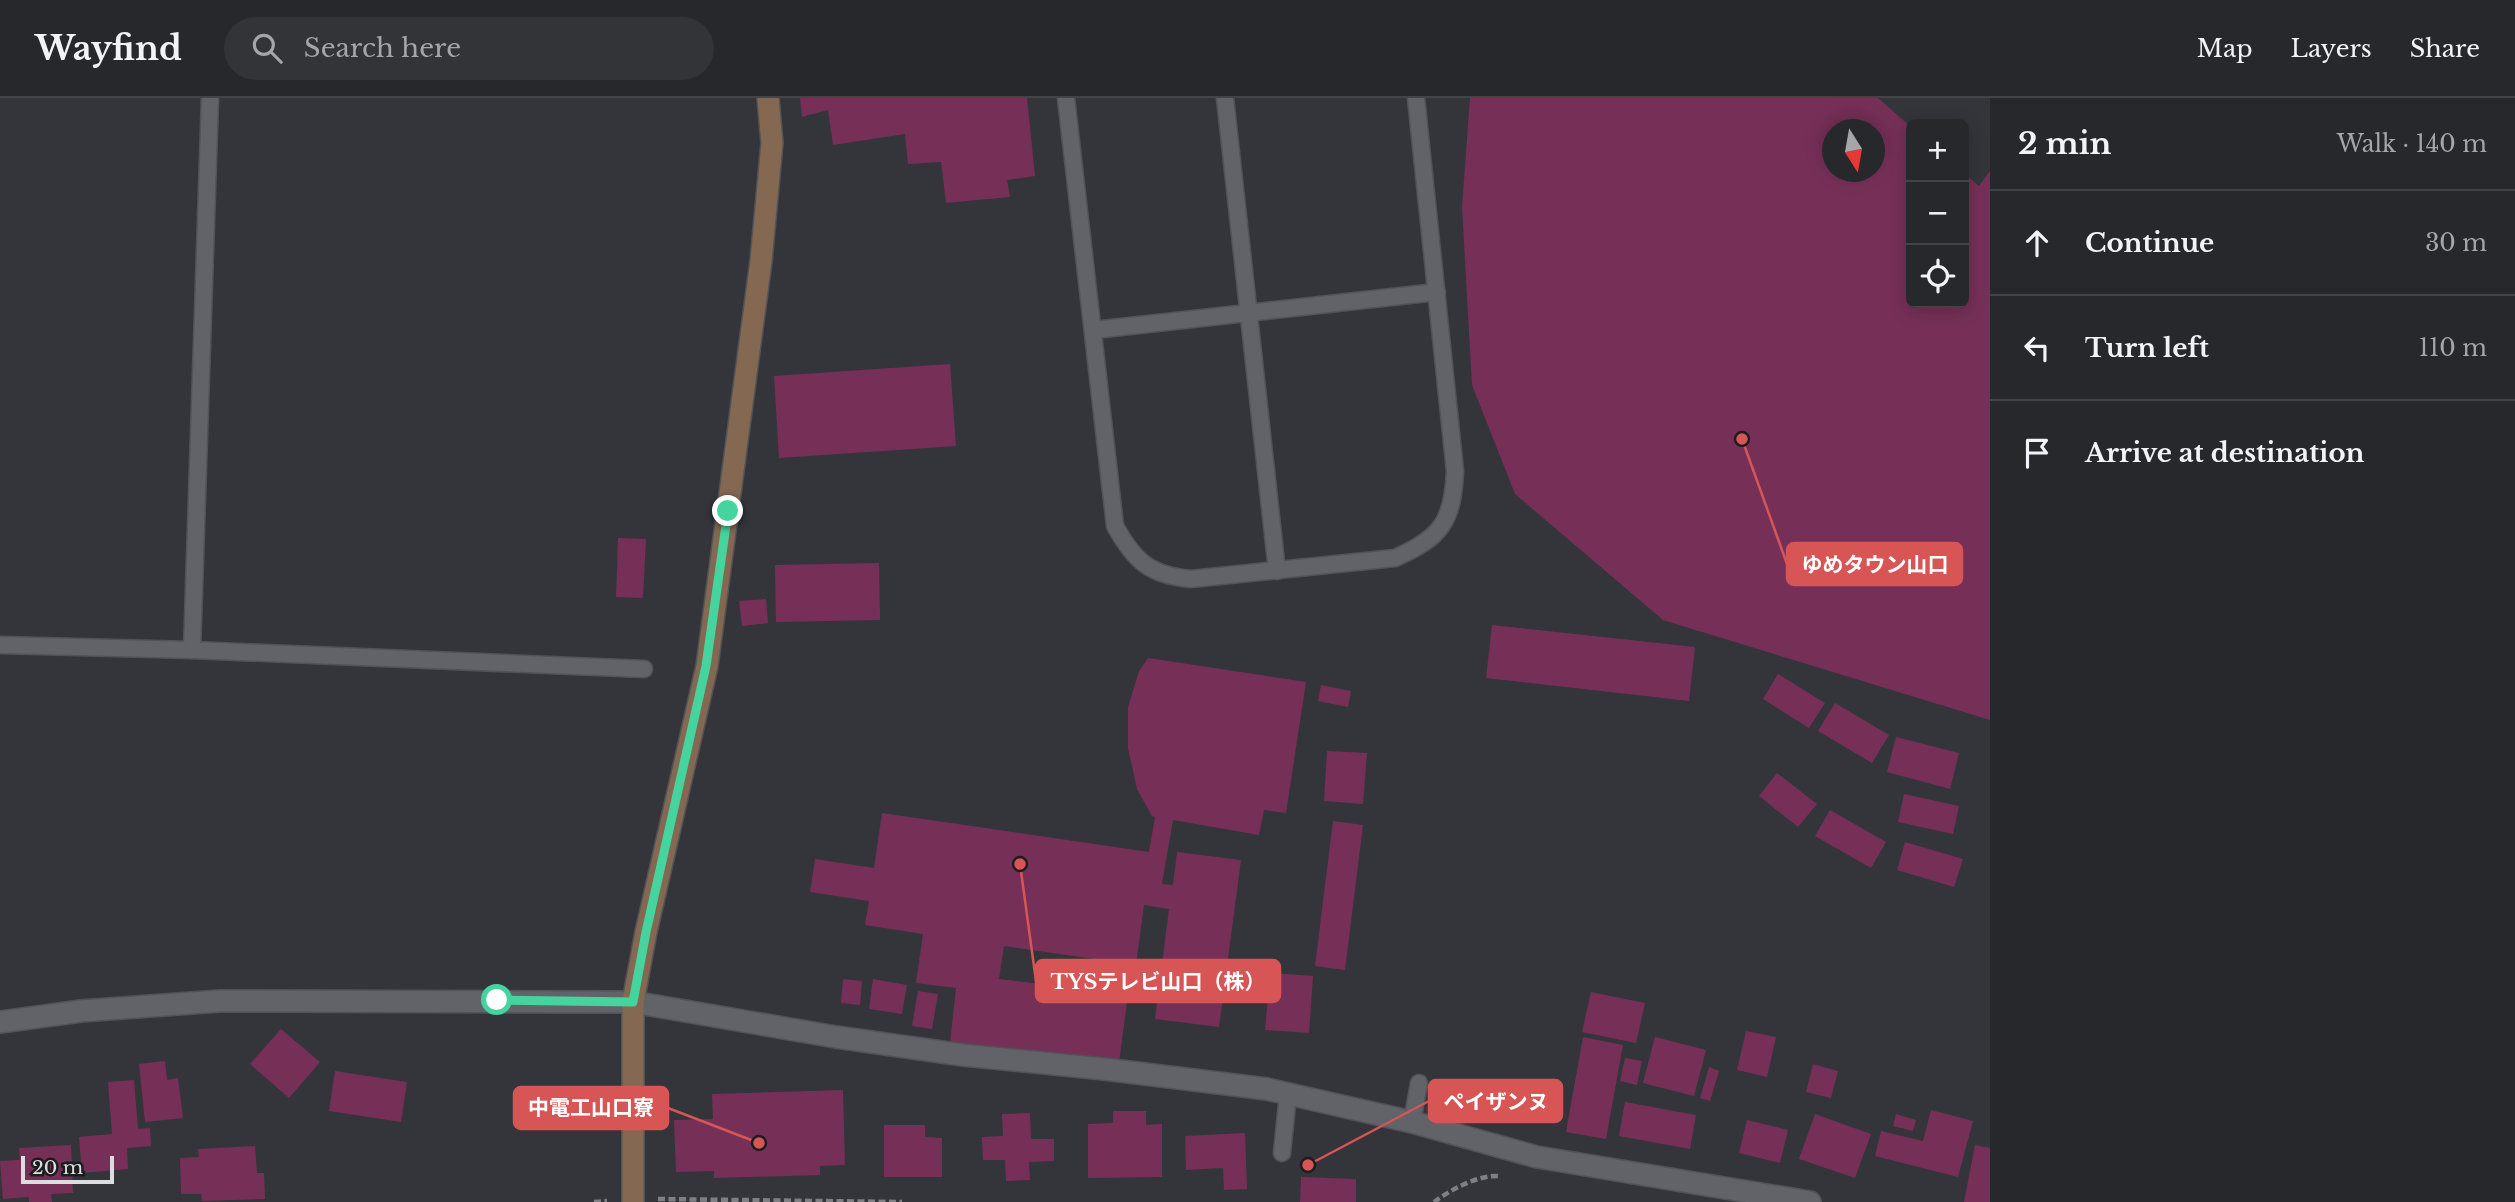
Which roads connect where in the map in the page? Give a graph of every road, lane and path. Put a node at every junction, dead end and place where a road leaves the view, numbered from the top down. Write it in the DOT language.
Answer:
graph roads {
  1 [pos="210,98"];
  2 [pos="768,98"];
  3 [pos="1066,98"];
  4 [pos="1225,98"];
  5 [pos="1416,98"];
  6 [pos="1437,292"];
  7 [pos="1248,313"];
  8 [pos="1094,330"];
  9 [pos="1277,571"];
  10 [pos="0,645"];
  11 [pos="192,650"];
  12 [pos="644,669"];
  13 [pos="633,1002"];
  14 [pos="0,1022"];
  15 [pos="1419,1083"];
  16 [pos="1288,1094"];
  17 [pos="1412,1122"];
  18 [pos="1282,1153"];
  19 [pos="633,1201"];
  20 [pos="594,1202"];
  21 [pos="902,1202"];
  22 [pos="1810,1202"];
  1 -- 11 [label="lane"];
  2 -- 13 [label="street"];
  3 -- 8 [label="lane"];
  4 -- 7 [label="lane"];
  5 -- 6 [label="lane"];
  6 -- 7 [label="lane"];
  6 -- 9 [label="lane"];
  7 -- 8 [label="lane"];
  7 -- 9 [label="lane"];
  8 -- 9 [label="lane"];
  10 -- 11 [label="lane"];
  11 -- 12 [label="lane"];
  13 -- 14 [label="street"];
  13 -- 16 [label="street"];
  13 -- 19 [label="street"];
  15 -- 17 [label="lane"];
  16 -- 17 [label="street"];
  16 -- 18 [label="lane"];
  17 -- 22 [label="street"];
  19 -- 20 [label="path"];
  19 -- 21 [label="path"];
}
